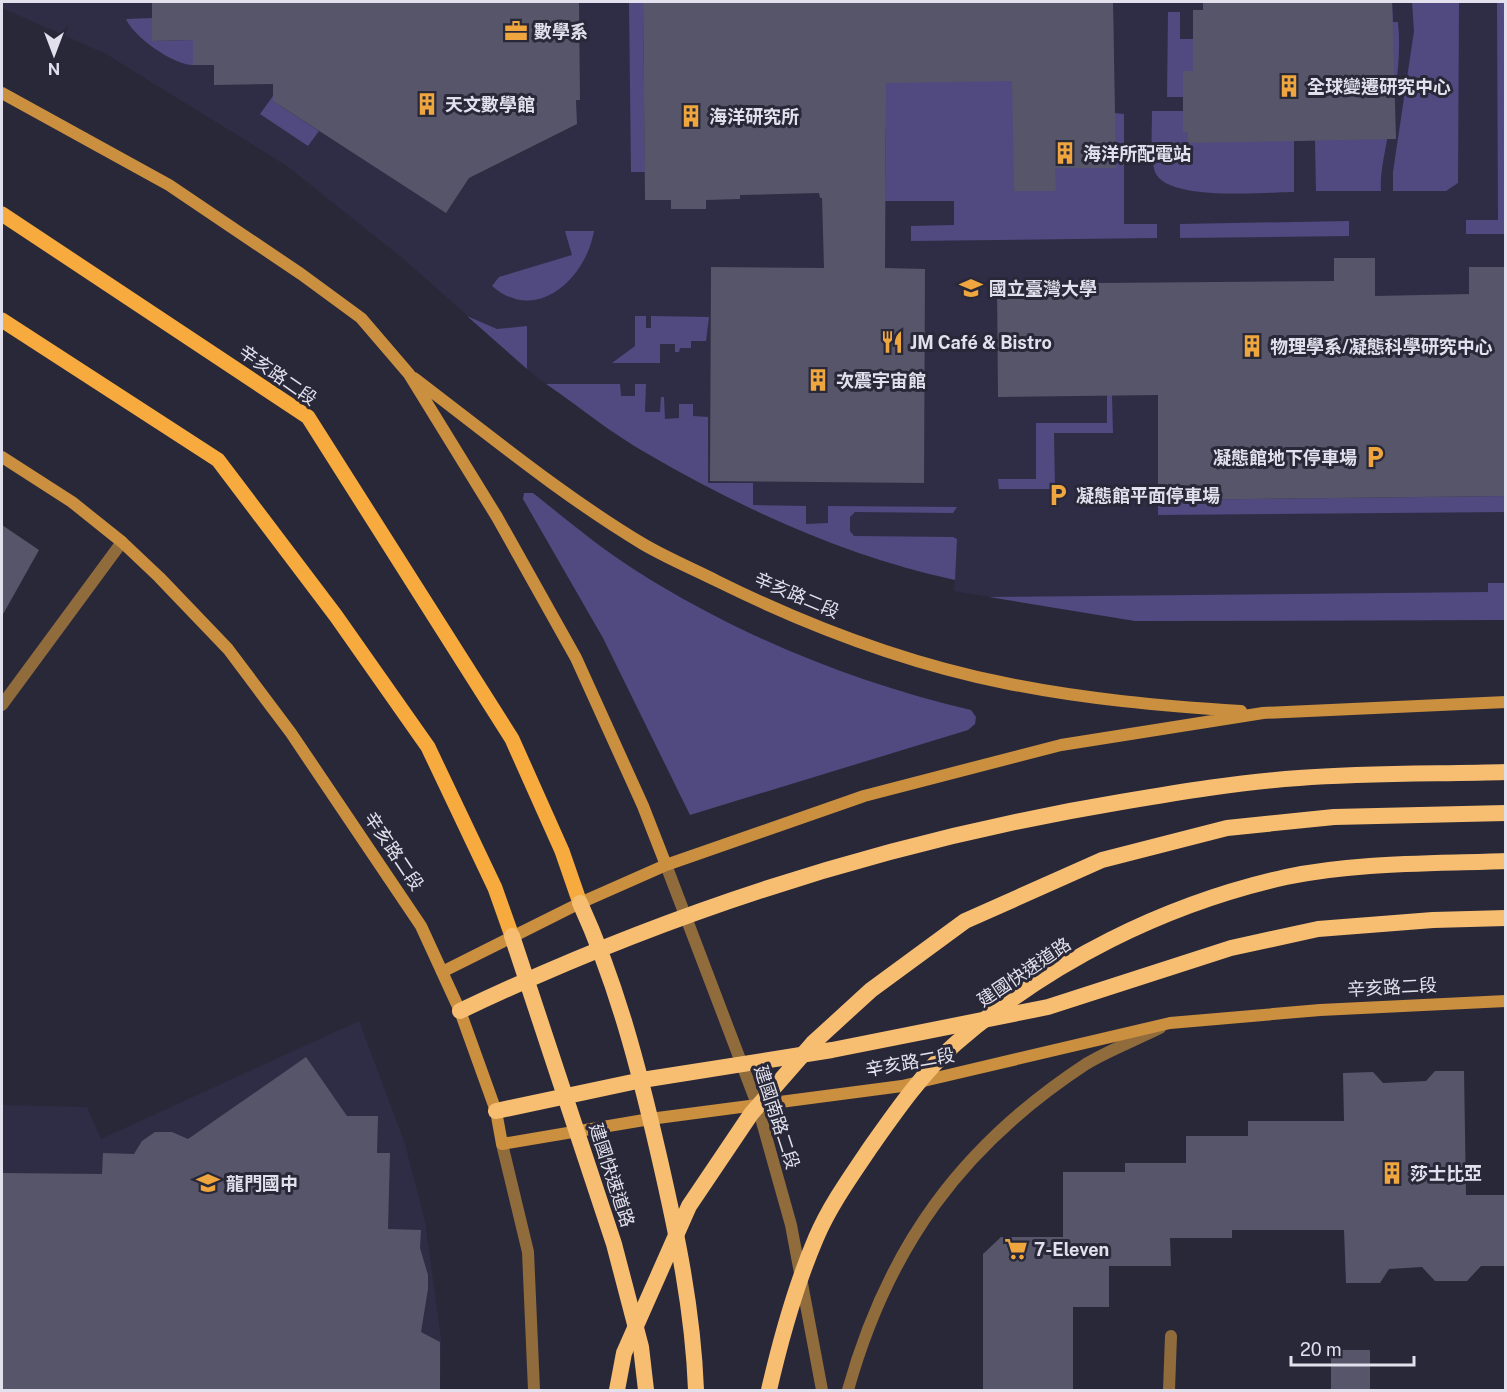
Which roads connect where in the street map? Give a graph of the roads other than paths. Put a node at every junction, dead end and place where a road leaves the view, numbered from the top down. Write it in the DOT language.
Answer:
graph roads {
  1 [pos="2,93"];
  2 [pos="2,214"];
  3 [pos="2,320"];
  4 [pos="409,374"];
  5 [pos="2,456"];
  6 [pos="122,542"];
  7 [pos="1506,702"];
  8 [pos="2,705"];
  9 [pos="1263,712"];
  10 [pos="1506,772"];
  11 [pos="1506,813"];
  12 [pos="1506,861"];
  13 [pos="666,865"];
  14 [pos="580,903"];
  15 [pos="685,916"];
  16 [pos="1506,918"];
  17 [pos="512,936"];
  18 [pos="601,948"];
  19 [pos="442,972"];
  20 [pos="526,980"];
  21 [pos="1506,1000"];
  22 [pos="460,1011"];
  23 [pos="1170,1023"];
  24 [pos="741,1064"];
  25 [pos="642,1080"];
  26 [pos="566,1096"];
  27 [pos="757,1104"];
  28 [pos="496,1112"];
  29 [pos="650,1119"];
  30 [pos="577,1130"];
  31 [pos="502,1144"];
  32 [pos="1171,1336"];
  33 [pos="534,1390"];
  34 [pos="617,1390"];
  35 [pos="646,1390"];
  36 [pos="696,1390"];
  37 [pos="769,1390"];
  38 [pos="822,1390"];
  39 [pos="848,1390"];
  40 [pos="1169,1390"];
  1 -- 4 [label="main road, 辛亥路二段"];
  2 -- 14 [label="main road, 辛亥路二段"];
  3 -- 17 [label="main road"];
  4 -- 9 [label="main road, 辛亥路二段"];
  4 -- 13 [label="main road, 辛亥路二段"];
  5 -- 6 [label="main road, 辛亥路二段"];
  6 -- 8 [label="street"];
  6 -- 19 [label="main road, 辛亥路二段"];
  7 -- 9 [label="main road, 辛亥路二段"];
  9 -- 13 [label="main road, 辛亥路二段"];
  10 -- 15 [label="highway"];
  11 -- 34 [label="highway, bridge"];
  12 -- 37 [label="highway, 建國快速道路, bridge"];
  13 -- 14 [label="main road, 辛亥路二段"];
  13 -- 15 [label="street, 建國南路二段"];
  14 -- 17 [label="main road, 辛亥路二段"];
  14 -- 18 [label="highway"];
  15 -- 18 [label="highway"];
  15 -- 24 [label="street, 建國南路二段"];
  16 -- 24 [label="highway"];
  17 -- 19 [label="main road, 辛亥路二段"];
  17 -- 20 [label="highway, 建國快速道路"];
  18 -- 20 [label="highway"];
  18 -- 25 [label="highway"];
  19 -- 22 [label="main road, 辛亥路二段"];
  20 -- 22 [label="highway"];
  20 -- 26 [label="highway, 建國快速道路"];
  21 -- 23 [label="main road, 辛亥路二段"];
  22 -- 28 [label="main road, 辛亥路二段"];
  23 -- 27 [label="main road, 辛亥路二段"];
  23 -- 39 [label="street"];
  24 -- 25 [label="highway"];
  24 -- 27 [label="street, 建國南路二段"];
  25 -- 26 [label="highway"];
  25 -- 29 [label="highway"];
  26 -- 28 [label="highway"];
  26 -- 30 [label="highway, 建國快速道路"];
  27 -- 29 [label="main road, 辛亥路二段"];
  27 -- 38 [label="street, 建國南路二段"];
  28 -- 31 [label="main road, 辛亥路二段"];
  29 -- 30 [label="main road, 辛亥路二段"];
  29 -- 36 [label="highway"];
  30 -- 31 [label="main road, 辛亥路二段"];
  30 -- 35 [label="highway, 建國快速道路"];
  31 -- 33 [label="street"];
  32 -- 40 [label="street"];
}
